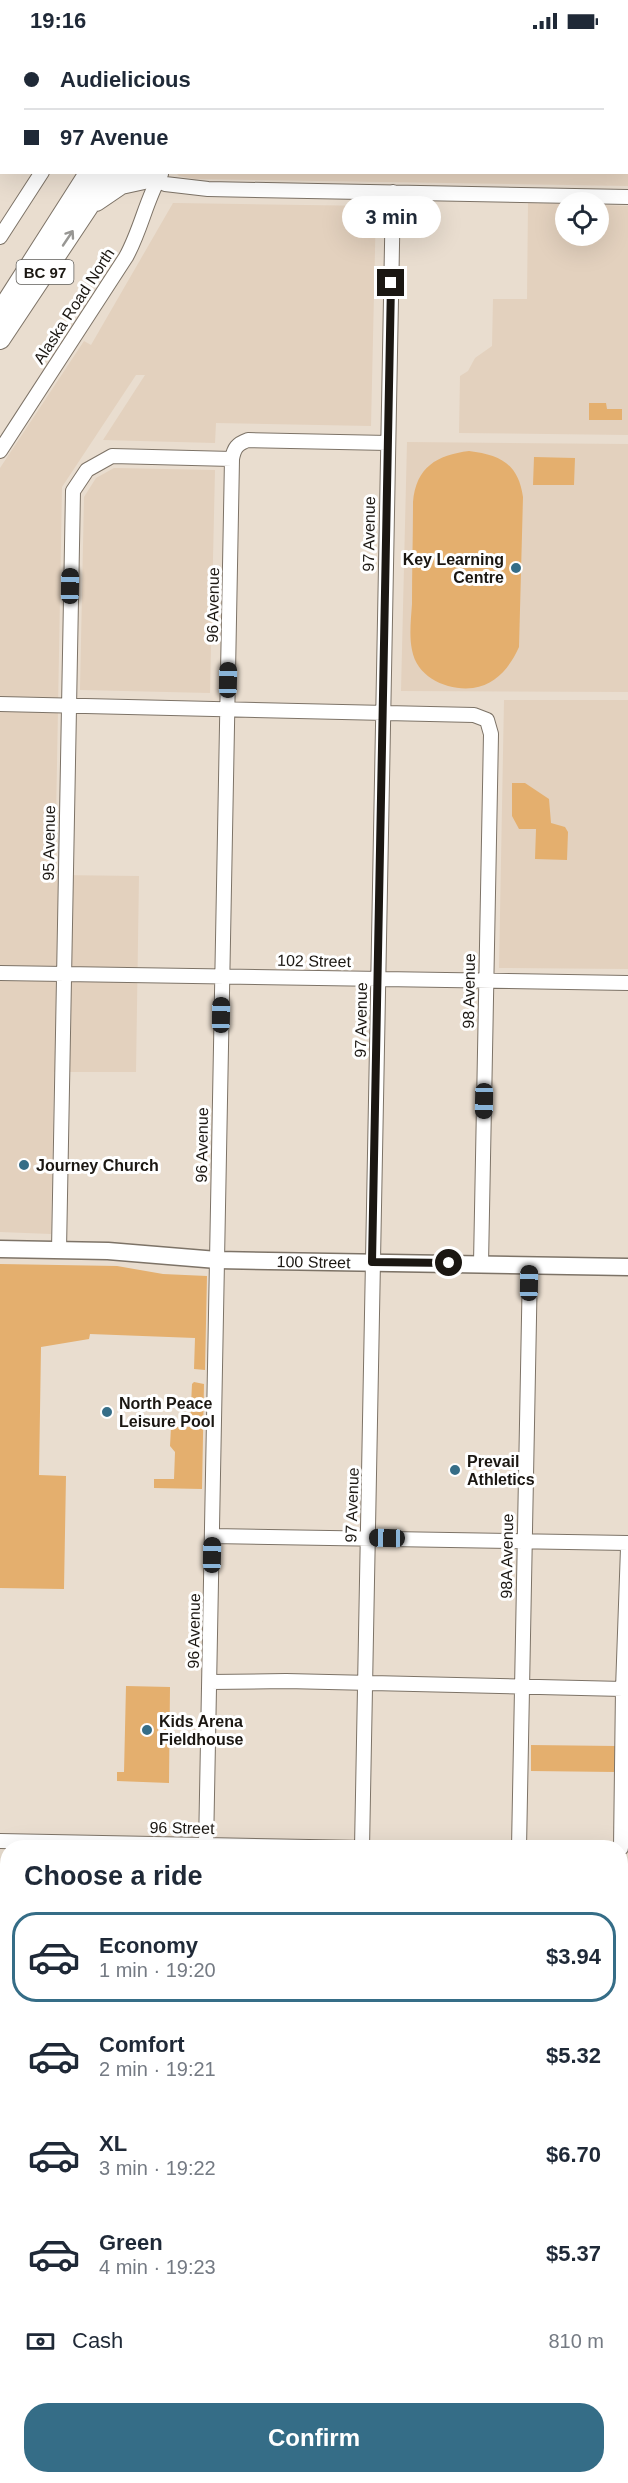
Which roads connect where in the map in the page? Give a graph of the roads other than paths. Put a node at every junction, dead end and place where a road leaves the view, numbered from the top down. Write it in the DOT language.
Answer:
graph roads {
  1 [pos="41,174"];
  2 [pos="89,174"];
  3 [pos="108,174"];
  4 [pos="154,175"];
  5 [pos="84,190"];
  6 [pos="393,192"];
  7 [pos="628,196"];
  8 [pos="0,237"];
  9 [pos="0,313"];
  10 [pos="0,339"];
  11 [pos="388,443"];
  12 [pos="0,451"];
  13 [pos="232,459"];
  14 [pos="0,704"];
  15 [pos="67,705"];
  16 [pos="227,709"];
  17 [pos="382,713"];
  18 [pos="0,972"];
  19 [pos="64,974"];
  20 [pos="221,975"];
  21 [pos="379,978"];
  22 [pos="486,980"];
  23 [pos="628,983"];
  24 [pos="0,1249"];
  25 [pos="59,1250"];
  26 [pos="217,1260"];
  27 [pos="372,1262"];
  28 [pos="481,1264"];
  29 [pos="530,1265"];
  30 [pos="628,1267"];
  31 [pos="212,1536"];
  32 [pos="368,1538"];
  33 [pos="524,1540"];
  34 [pos="628,1543"];
  35 [pos="628,1548"];
  36 [pos="210,1682"];
  37 [pos="365,1683"];
  38 [pos="522,1687"];
  39 [pos="623,1689"];
  40 [pos="206,1840"];
  41 [pos="363,1840"];
  42 [pos="519,1840"];
  43 [pos="621,1840"];
  1 -- 8 [label="street"];
  2 -- 5 [label="highway, BC 97"];
  3 -- 5 [label="highway, BC 97"];
  4 -- 5 [label="highway"];
  4 -- 6 [label="street"];
  4 -- 12 [label="street, Alaska Road North"];
  5 -- 9 [label="highway, BC 97"];
  10 -- 5 [label="highway, BC 97, one-way"];
  6 -- 7 [label="street"];
  6 -- 11 [label="street, 97 Avenue"];
  11 -- 13 [label="street, 96 Avenue"];
  11 -- 17 [label="street, 97 Avenue"];
  13 -- 15 [label="street, 95 Avenue"];
  13 -- 16 [label="street, 96 Avenue"];
  14 -- 15 [label="street"];
  15 -- 16 [label="street"];
  15 -- 19 [label="street, 95 Avenue"];
  16 -- 17 [label="street"];
  16 -- 20 [label="street, 96 Avenue"];
  17 -- 21 [label="street, 97 Avenue"];
  17 -- 22 [label="street, 98 Avenue"];
  18 -- 19 [label="street, 102 Street"];
  19 -- 20 [label="street, 102 Street"];
  19 -- 25 [label="street, 95 Avenue"];
  20 -- 21 [label="street, 102 Street"];
  20 -- 26 [label="street, 96 Avenue"];
  21 -- 22 [label="street, 102 Street"];
  21 -- 27 [label="street, 97 Avenue"];
  22 -- 23 [label="street, 102 Street"];
  22 -- 28 [label="street, 98 Avenue"];
  24 -- 25 [label="main road, 100 Street"];
  25 -- 26 [label="main road, 100 Street"];
  26 -- 27 [label="main road, 100 Street"];
  26 -- 31 [label="street, 96 Avenue"];
  27 -- 28 [label="main road, 100 Street"];
  27 -- 32 [label="street, 97 Avenue"];
  28 -- 29 [label="main road, 100 Street"];
  29 -- 30 [label="main road, 100 Street"];
  29 -- 33 [label="street, 98A Avenue"];
  31 -- 32 [label="street"];
  31 -- 36 [label="street, 96 Avenue"];
  32 -- 33 [label="street"];
  32 -- 37 [label="street, 97 Avenue"];
  33 -- 34 [label="street"];
  33 -- 38 [label="street, 98A Avenue"];
  35 -- 39 [label="street"];
  36 -- 37 [label="street"];
  36 -- 40 [label="street, 96 Avenue"];
  37 -- 38 [label="street"];
  37 -- 41 [label="street, 97 Avenue"];
  38 -- 39 [label="street"];
  38 -- 42 [label="street, 98A Avenue"];
  39 -- 43 [label="street"];
}
